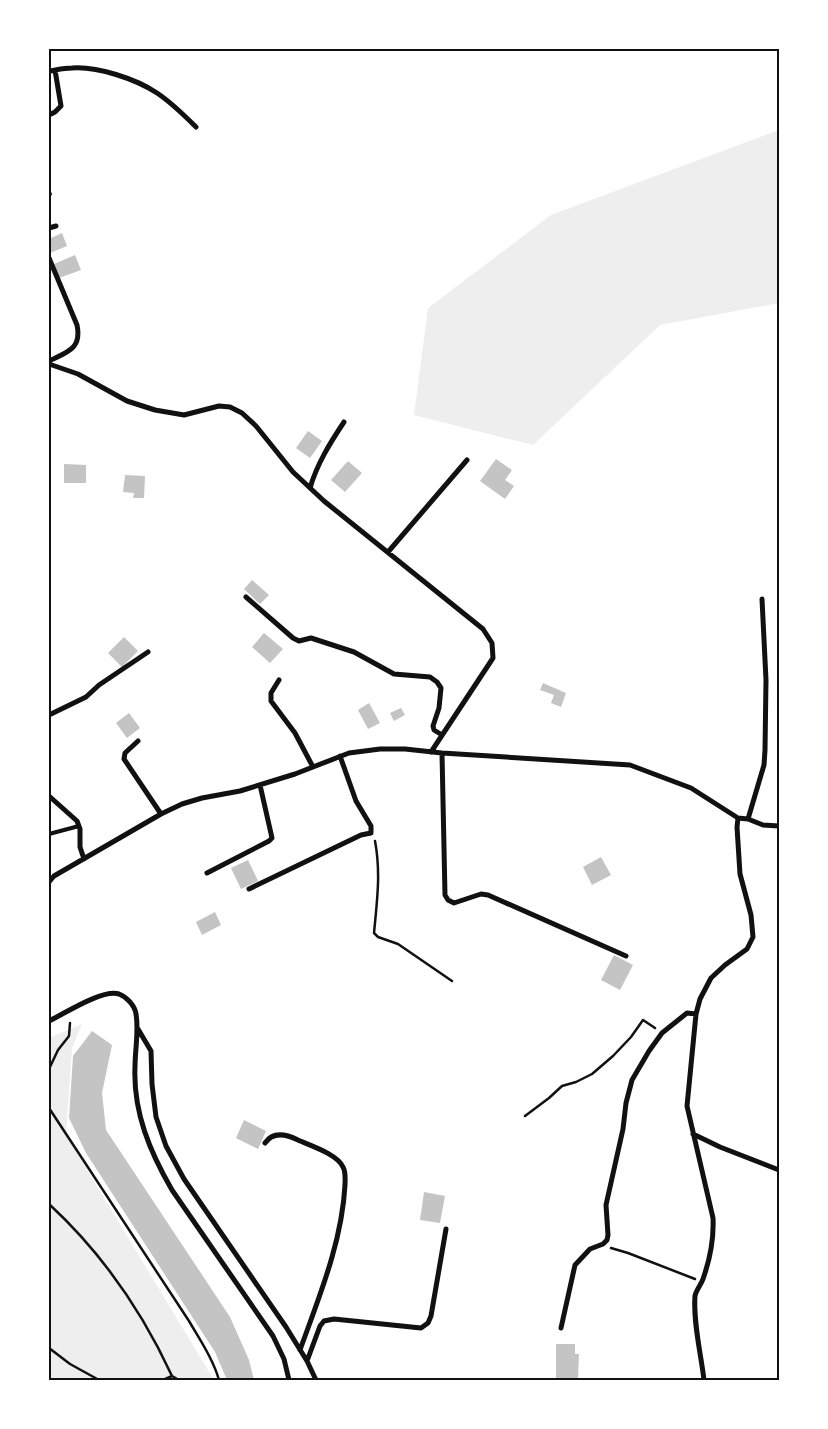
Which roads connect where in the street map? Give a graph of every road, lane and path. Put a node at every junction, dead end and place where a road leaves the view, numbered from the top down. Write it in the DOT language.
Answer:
graph roads {
  1 [pos="55,70"];
  2 [pos="49,71"];
  3 [pos="49,115"];
  4 [pos="196,127"];
  5 [pos="56,226"];
  6 [pos="49,228"];
  7 [pos="49,258"];
  8 [pos="49,362"];
  9 [pos="344,422"];
  10 [pos="468,460"];
  11 [pos="310,488"];
  12 [pos="388,552"];
  13 [pos="246,598"];
  14 [pos="762,599"];
  15 [pos="148,652"];
  16 [pos="279,680"];
  17 [pos="49,715"];
  18 [pos="442,735"];
  19 [pos="138,741"];
  20 [pos="431,752"];
  21 [pos="442,753"];
  22 [pos="340,756"];
  23 [pos="312,767"];
  24 [pos="260,785"];
  25 [pos="49,796"];
  26 [pos="161,814"];
  27 [pos="738,818"];
  28 [pos="748,819"];
  29 [pos="79,826"];
  30 [pos="779,826"];
  31 [pos="371,833"];
  32 [pos="49,834"];
  33 [pos="84,859"];
  34 [pos="207,872"];
  35 [pos="49,882"];
  36 [pos="249,889"];
  37 [pos="626,956"];
  38 [pos="452,981"];
  39 [pos="696,1014"];
  40 [pos="49,1022"];
  41 [pos="70,1023"];
  42 [pos="138,1029"];
  43 [pos="662,1033"];
  44 [pos="49,1069"];
  45 [pos="49,1108"];
  46 [pos="525,1116"];
  47 [pos="693,1134"];
  48 [pos="265,1143"];
  49 [pos="779,1170"];
  50 [pos="49,1172"];
  51 [pos="49,1190"];
  52 [pos="49,1204"];
  53 [pos="446,1229"];
  54 [pos="603,1244"];
  55 [pos="702,1282"];
  56 [pos="561,1328"];
  57 [pos="49,1348"];
  58 [pos="300,1350"];
  59 [pos="307,1361"];
  60 [pos="172,1376"];
  61 [pos="99,1380"];
  62 [pos="163,1380"];
  63 [pos="179,1380"];
  64 [pos="218,1380"];
  65 [pos="289,1380"];
  66 [pos="316,1380"];
  67 [pos="704,1380"];
  1 -- 2 [label="street"];
  1 -- 3 [label="street"];
  1 -- 4 [label="street"];
  5 -- 6 [label="street"];
  7 -- 8 [label="street"];
  8 -- 11 [label="street"];
  9 -- 11 [label="street"];
  10 -- 12 [label="street"];
  11 -- 12 [label="street"];
  12 -- 18 [label="street"];
  13 -- 18 [label="street"];
  14 -- 28 [label="street"];
  15 -- 17 [label="street"];
  16 -- 23 [label="street"];
  18 -- 20 [label="street"];
  19 -- 26 [label="street"];
  20 -- 21 [label="street"];
  20 -- 22 [label="street"];
  21 -- 27 [label="street"];
  21 -- 37 [label="street"];
  22 -- 23 [label="street"];
  22 -- 31 [label="street"];
  23 -- 24 [label="street"];
  24 -- 26 [label="street"];
  24 -- 34 [label="street"];
  25 -- 29 [label="street"];
  26 -- 33 [label="street"];
  27 -- 28 [label="street"];
  27 -- 39 [label="street"];
  28 -- 30 [label="street"];
  29 -- 32 [label="lane"];
  29 -- 33 [label="street"];
  31 -- 36 [label="street"];
  31 -- 38 [label="path"];
  33 -- 35 [label="street"];
  39 -- 43 [label="street"];
  39 -- 47 [label="street"];
  40 -- 42 [label="street"];
  41 -- 44 [label="path"];
  42 -- 58 [label="street"];
  42 -- 65 [label="street"];
  43 -- 46 [label="path"];
  43 -- 54 [label="street"];
  45 -- 64 [label="path"];
  47 -- 49 [label="street"];
  47 -- 55 [label="street"];
  48 -- 58 [label="street"];
  50 -- 51 [label="path"];
  52 -- 60 [label="path"];
  53 -- 59 [label="street"];
  54 -- 55 [label="path"];
  54 -- 56 [label="street"];
  55 -- 67 [label="street"];
  57 -- 61 [label="path"];
  58 -- 59 [label="street"];
  59 -- 66 [label="street"];
  60 -- 62 [label="path"];
  60 -- 63 [label="path"];
}
